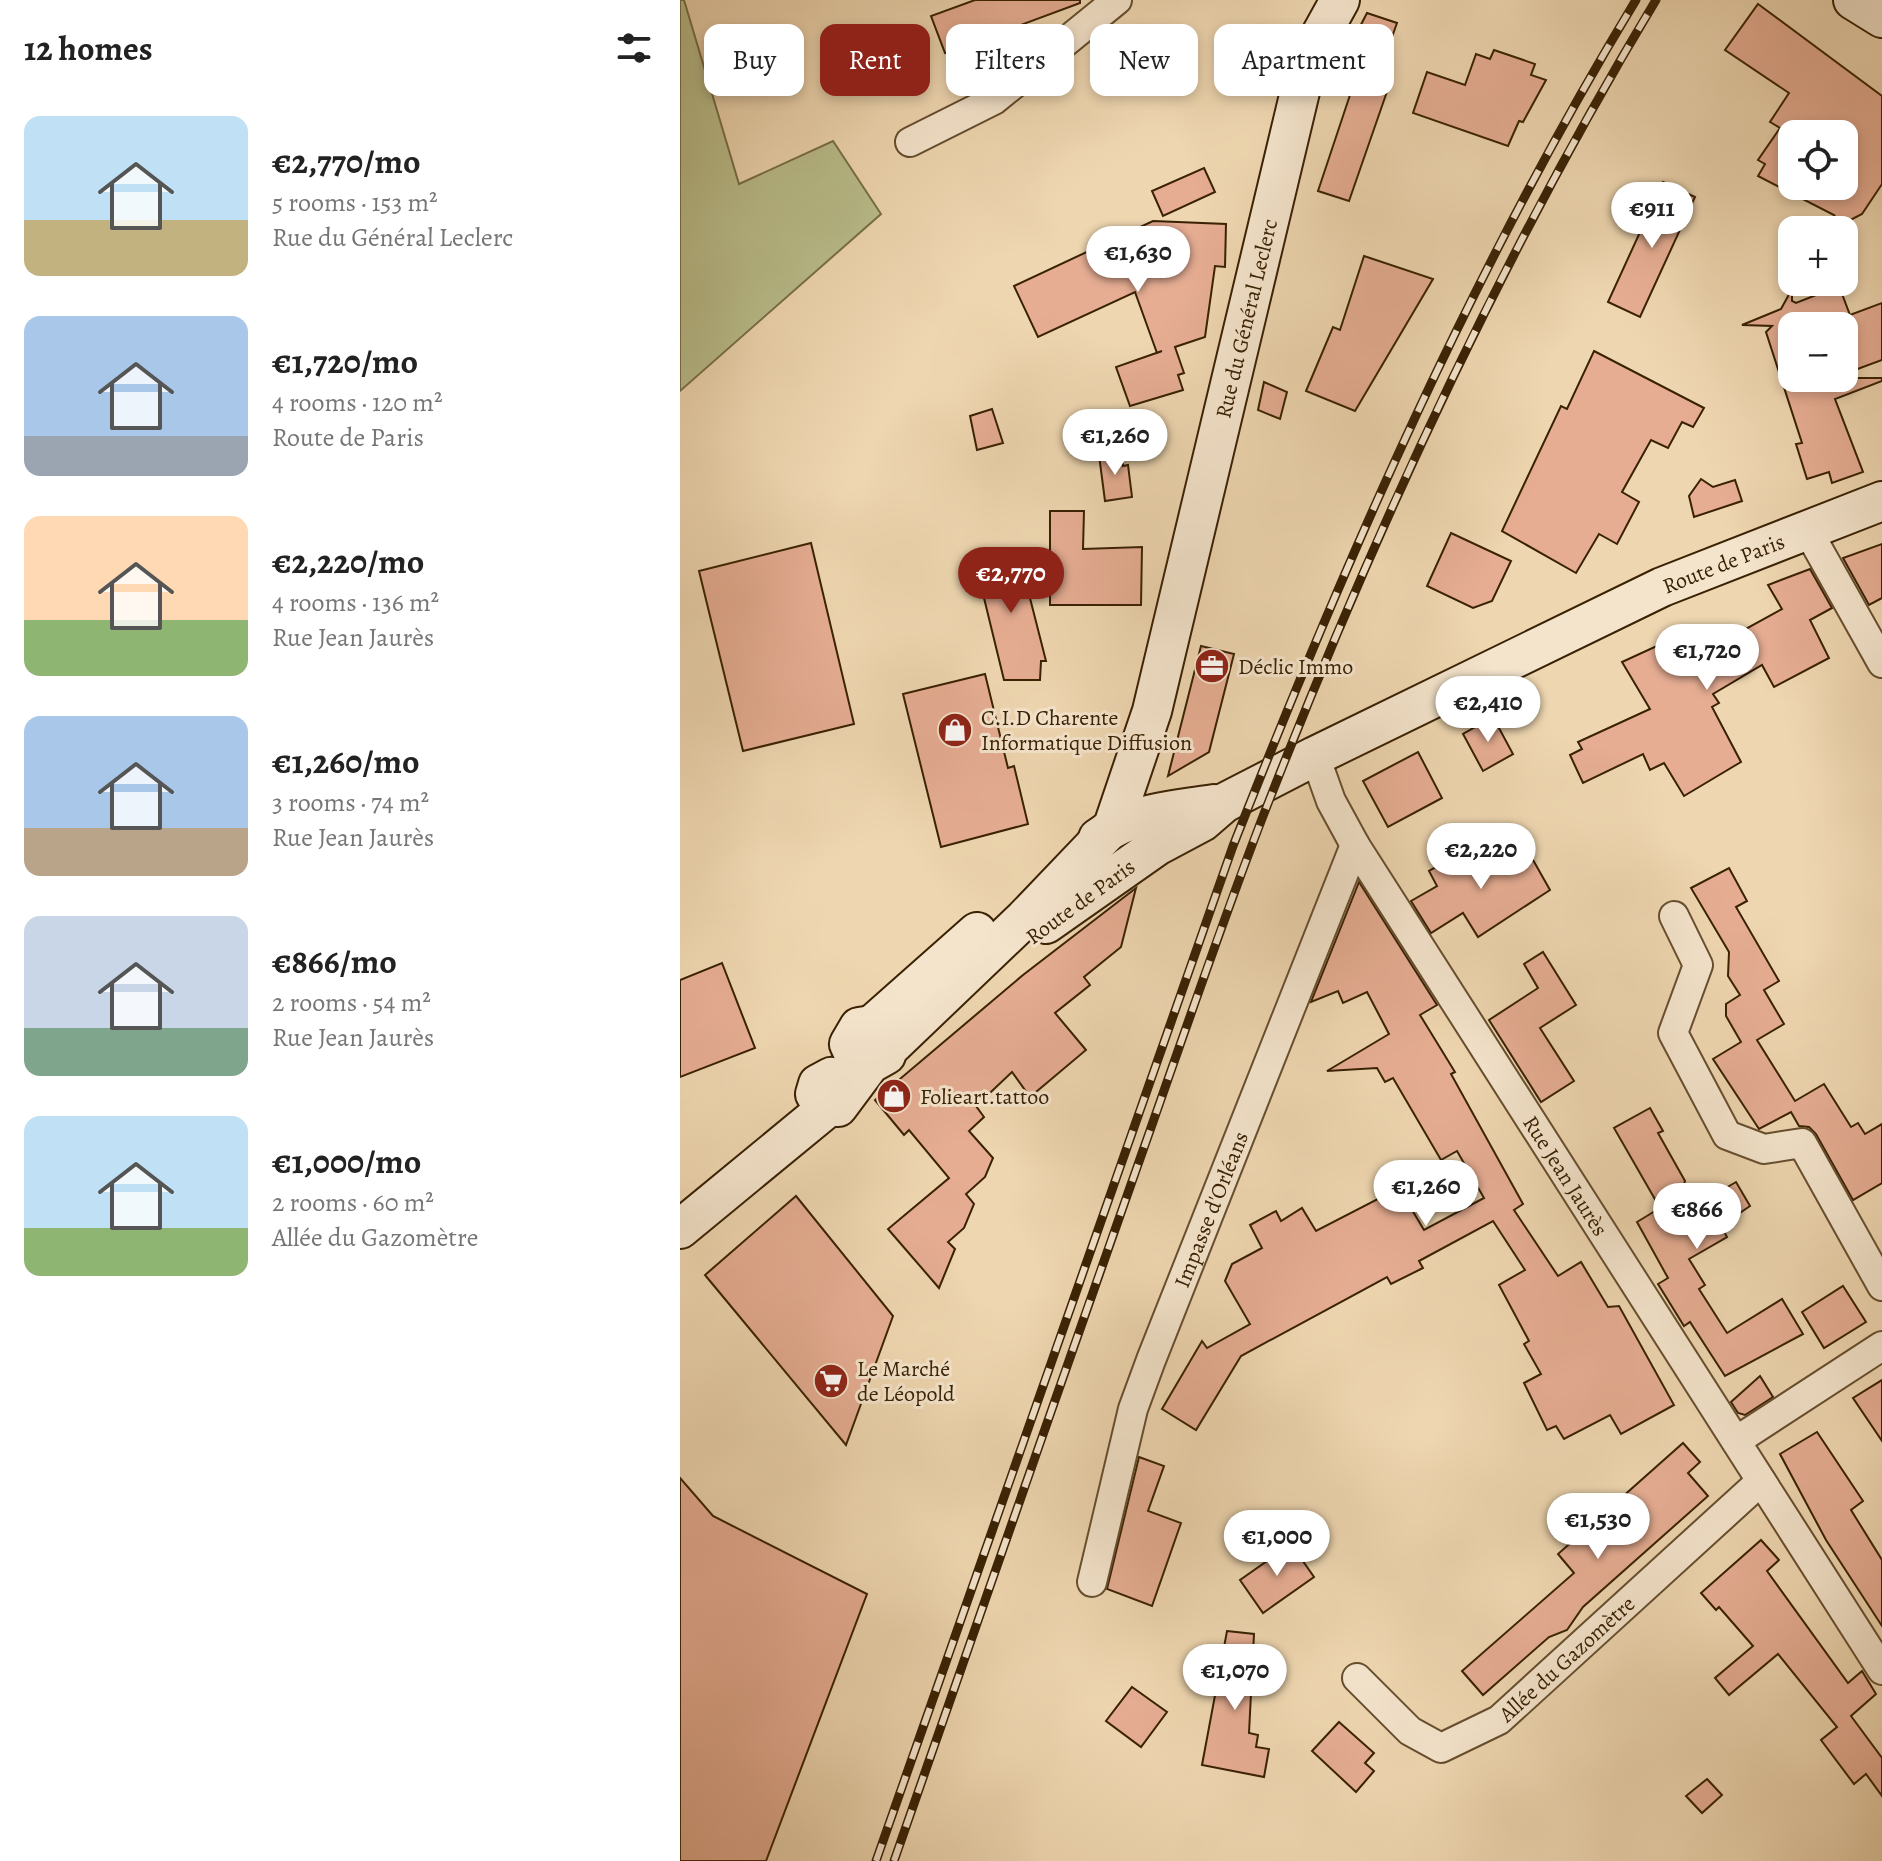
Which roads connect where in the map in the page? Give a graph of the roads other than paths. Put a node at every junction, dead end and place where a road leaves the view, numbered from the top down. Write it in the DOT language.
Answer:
graph roads {
  1 [pos="1117,0"];
  2 [pos="1340,0"];
  3 [pos="1853,0"];
  4 [pos="1882,18"];
  5 [pos="910,142"];
  6 [pos="1882,501"];
  7 [pos="1808,531"];
  8 [pos="1882,663"];
  9 [pos="1315,756"];
  10 [pos="1224,803"];
  11 [pos="1113,826"];
  12 [pos="1355,845"];
  13 [pos="1674,916"];
  14 [pos="938,1003"];
  15 [pos="870,1046"];
  16 [pos="829,1092"];
  17 [pos="680,1203"];
  18 [pos="680,1229"];
  19 [pos="1882,1286"];
  20 [pos="1882,1346"];
  21 [pos="1736,1441"];
  22 [pos="1761,1481"];
  23 [pos="1092,1582"];
  24 [pos="1882,1670"];
  25 [pos="1357,1678"];
  1 -- 5 [label="street"];
  2 -- 11 [label="main road, Rue du Général Leclerc"];
  3 -- 4 [label="main road"];
  6 -- 7 [label="main road, Route de Paris"];
  7 -- 8 [label="street"];
  7 -- 9 [label="main road, Route de Paris"];
  9 -- 10 [label="main road, Route de Paris"];
  9 -- 12 [label="street, Rue Jean Jaurès"];
  10 -- 11 [label="main road, Route de Paris"];
  10 -- 14 [label="main road, Route de Paris"];
  11 -- 14 [label="main road, Route de Paris"];
  11 -- 15 [label="main road, Route de Paris"];
  12 -- 21 [label="street, Rue Jean Jaurès"];
  12 -- 23 [label="street, Impasse d'Orléans"];
  13 -- 19 [label="street"];
  14 -- 15 [label="main road, Route de Paris"];
  15 -- 16 [label="main road, Route de Paris"];
  16 -- 17 [label="main road, Route de Paris"];
  16 -- 18 [label="main road, Route de Paris"];
  20 -- 21 [label="street"];
  21 -- 22 [label="street, Rue Jean Jaurès"];
  22 -- 24 [label="street, Rue Jean Jaurès"];
  22 -- 25 [label="street, Allée du Gazomètre"];
}
